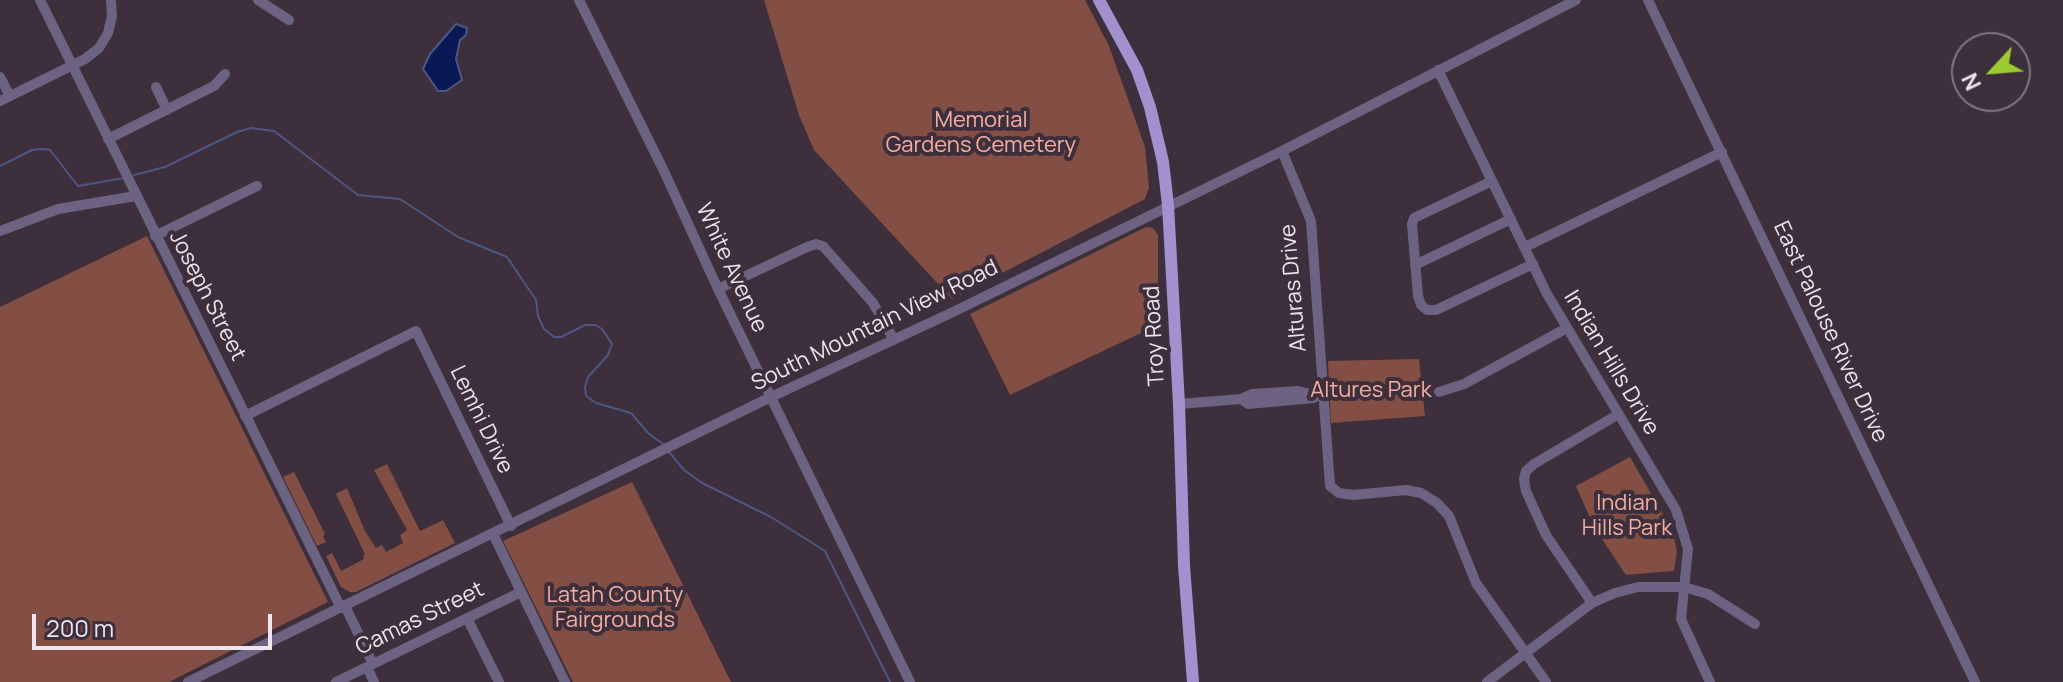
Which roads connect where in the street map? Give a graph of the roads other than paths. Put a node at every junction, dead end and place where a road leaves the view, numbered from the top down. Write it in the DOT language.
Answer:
graph roads {
  1 [pos="40,0"];
  2 [pos="111,0"];
  3 [pos="258,0"];
  4 [pos="579,0"];
  5 [pos="1099,0"];
  6 [pos="1576,0"];
  7 [pos="1648,0"];
  8 [pos="289,20"];
  9 [pos="72,65"];
  10 [pos="1438,70"];
  11 [pos="225,74"];
  12 [pos="0,77"];
  13 [pos="156,87"];
  14 [pos="5,99"];
  15 [pos="167,110"];
  16 [pos="108,139"];
  17 [pos="1282,151"];
  18 [pos="1722,152"];
  19 [pos="1492,181"];
  20 [pos="257,186"];
  21 [pos="136,196"];
  22 [pos="1168,205"];
  23 [pos="1511,219"];
  24 [pos="0,231"];
  25 [pos="155,236"];
  26 [pos="1525,247"];
  27 [pos="1533,264"];
  28 [pos="1415,265"];
  29 [pos="718,289"];
  30 [pos="1567,328"];
  31 [pos="894,340"];
  32 [pos="1439,392"];
  33 [pos="771,397"];
  34 [pos="1322,397"];
  35 [pos="1179,404"];
  36 [pos="1617,415"];
  37 [pos="245,416"];
  38 [pos="511,526"];
  39 [pos="493,534"];
  40 [pos="1684,587"];
  41 [pos="521,592"];
  42 [pos="1592,603"];
  43 [pos="343,607"];
  44 [pos="467,618"];
  45 [pos="1755,624"];
  46 [pos="1525,654"];
  47 [pos="370,665"];
  48 [pos="188,682"];
  49 [pos="336,682"];
  50 [pos="374,682"];
  51 [pos="499,682"];
  52 [pos="565,682"];
  53 [pos="910,682"];
  54 [pos="1193,682"];
  55 [pos="1487,682"];
  56 [pos="1546,682"];
  57 [pos="1710,682"];
  58 [pos="1975,682"];
  1 -- 9 [label="street, Joseph Street"];
  2 -- 9 [label="street"];
  3 -- 8 [label="street"];
  4 -- 29 [label="street, White Avenue"];
  5 -- 22 [label="main road, Troy Road"];
  6 -- 10 [label="street, South Mountain View Road"];
  7 -- 18 [label="street, East Palouse River Drive"];
  9 -- 14 [label="street"];
  9 -- 16 [label="street, Joseph Street"];
  10 -- 17 [label="street, South Mountain View Road"];
  10 -- 19 [label="street, Indian Hills Drive"];
  11 -- 15 [label="street"];
  12 -- 14 [label="street"];
  13 -- 15 [label="street"];
  15 -- 16 [label="street"];
  16 -- 21 [label="street, Joseph Street"];
  17 -- 22 [label="street, South Mountain View Road"];
  17 -- 34 [label="street, Alturas Drive"];
  18 -- 26 [label="street"];
  18 -- 58 [label="street, East Palouse River Drive"];
  19 -- 23 [label="street, Indian Hills Drive"];
  19 -- 28 [label="street"];
  20 -- 25 [label="street"];
  21 -- 24 [label="street"];
  21 -- 25 [label="street, Joseph Street"];
  22 -- 31 [label="street, South Mountain View Road"];
  22 -- 35 [label="main road, Troy Road"];
  23 -- 26 [label="street, Indian Hills Drive"];
  23 -- 28 [label="street"];
  25 -- 37 [label="street, Joseph Street"];
  26 -- 27 [label="street, Indian Hills Drive"];
  27 -- 28 [label="street"];
  27 -- 30 [label="street, Indian Hills Drive"];
  29 -- 31 [label="street"];
  29 -- 33 [label="street, White Avenue"];
  30 -- 32 [label="street"];
  30 -- 36 [label="street, Indian Hills Drive"];
  31 -- 33 [label="street, South Mountain View Road"];
  33 -- 38 [label="street, South Mountain View Road"];
  33 -- 53 [label="street, White Avenue"];
  34 -- 35 [label="street"];
  34 -- 46 [label="street, Alturas Drive"];
  35 -- 54 [label="main road, Troy Road"];
  36 -- 40 [label="street, Indian Hills Drive"];
  36 -- 42 [label="street"];
  37 -- 38 [label="street, Lemhi Drive"];
  37 -- 43 [label="street, Joseph Street"];
  38 -- 39 [label="street, South Mountain View Road"];
  39 -- 41 [label="street"];
  39 -- 43 [label="street, South Mountain View Road"];
  40 -- 42 [label="street"];
  40 -- 45 [label="street"];
  40 -- 57 [label="street, Indian Hills Drive"];
  41 -- 44 [label="street, Camas Street"];
  41 -- 52 [label="street"];
  42 -- 46 [label="street"];
  43 -- 47 [label="street, Joseph Street"];
  43 -- 48 [label="street, South Mountain View Road"];
  44 -- 47 [label="street, Camas Street"];
  44 -- 51 [label="street"];
  46 -- 55 [label="street"];
  46 -- 56 [label="street, Alturas Drive"];
  47 -- 49 [label="street, Camas Street"];
  47 -- 50 [label="street, Joseph Street"];
}
